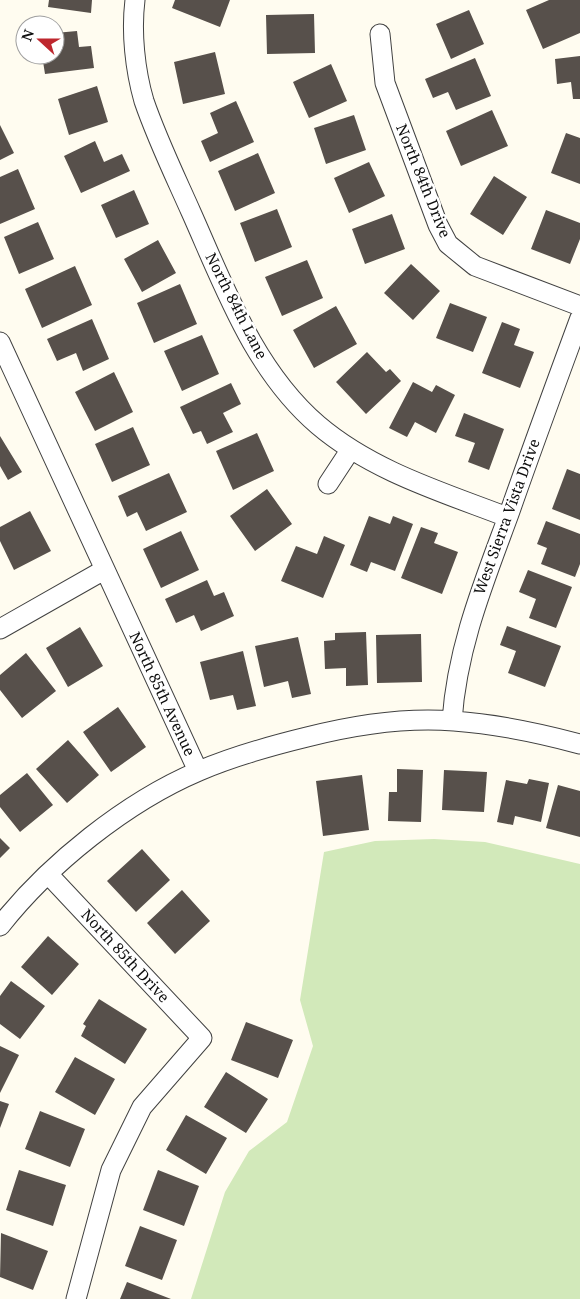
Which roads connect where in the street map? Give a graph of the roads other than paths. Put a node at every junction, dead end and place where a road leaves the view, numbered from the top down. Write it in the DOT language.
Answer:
graph roads {
  1 [pos="135,0"];
  2 [pos="380,34"];
  3 [pos="580,306"];
  4 [pos="580,318"];
  5 [pos="0,342"];
  6 [pos="7,374"];
  7 [pos="350,449"];
  8 [pos="328,484"];
  9 [pos="507,517"];
  10 [pos="104,570"];
  11 [pos="0,629"];
  12 [pos="452,721"];
  13 [pos="580,744"];
  14 [pos="198,771"];
  15 [pos="48,874"];
  16 [pos="0,926"];
  17 [pos="76,1299"];
  1 -- 7 [label="street, North 84th Lane"];
  2 -- 3 [label="street, North 84th Drive"];
  4 -- 9 [label="street, West Sierra Vista Drive"];
  5 -- 6 [label="street, North 85th Avenue"];
  6 -- 10 [label="street, North 85th Avenue"];
  7 -- 8 [label="street"];
  7 -- 9 [label="street, North 84th Lane"];
  9 -- 12 [label="street, West Sierra Vista Drive"];
  10 -- 11 [label="street"];
  10 -- 14 [label="street, North 85th Avenue"];
  12 -- 13 [label="street, North 85th Avenue"];
  12 -- 14 [label="street, North 85th Avenue"];
  14 -- 15 [label="street"];
  15 -- 16 [label="street"];
  15 -- 17 [label="street, North 85th Drive"];
}
